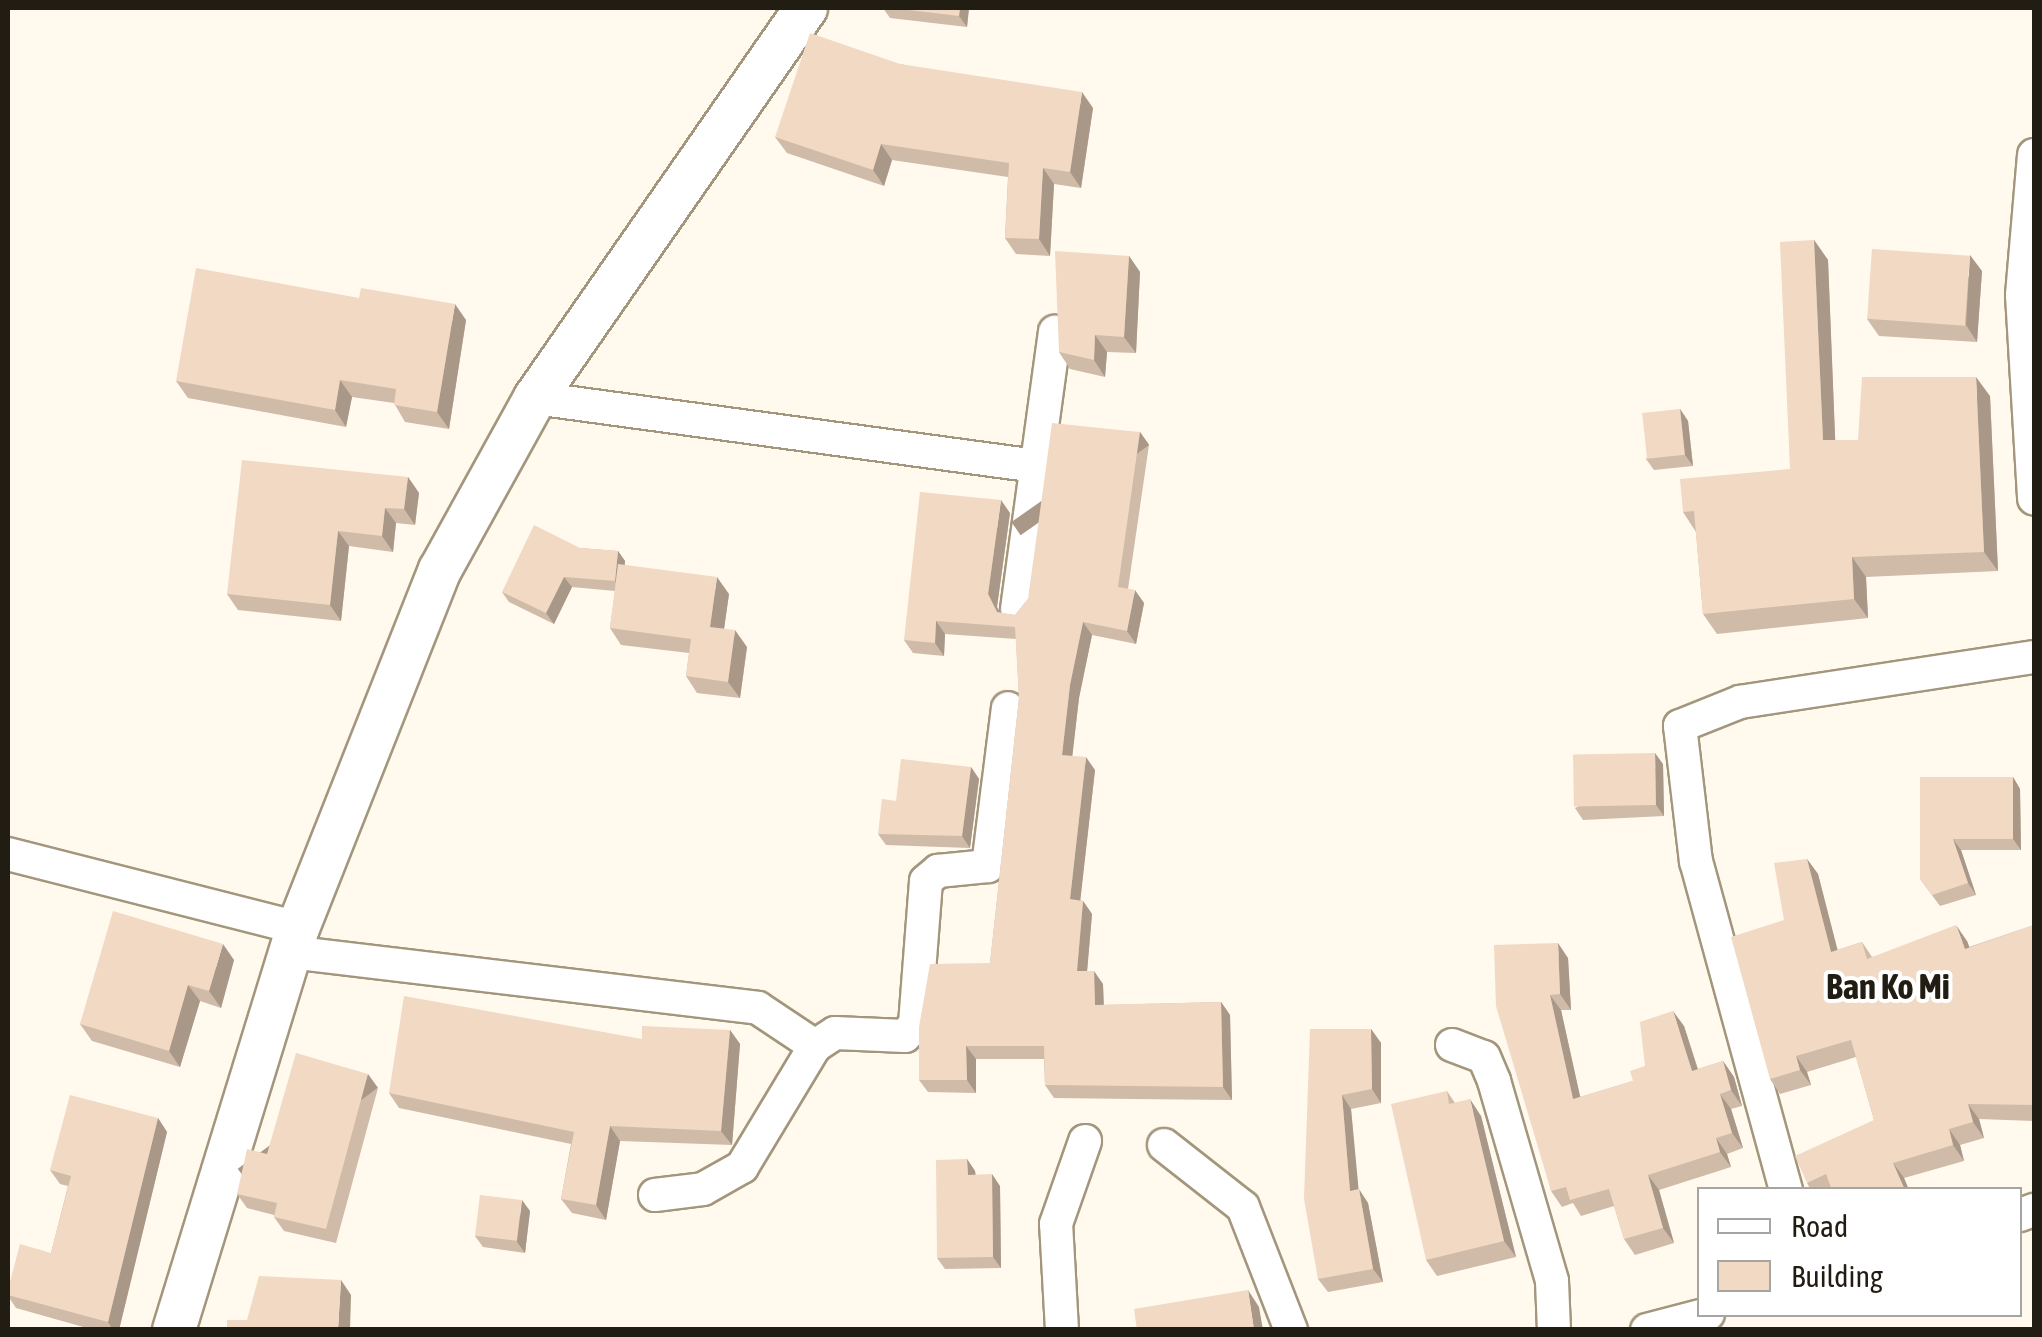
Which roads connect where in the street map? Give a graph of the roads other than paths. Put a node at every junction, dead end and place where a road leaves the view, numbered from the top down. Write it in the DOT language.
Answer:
graph roads {
  1 [pos="806,8"];
  2 [pos="2034,156"];
  3 [pos="1055,332"];
  4 [pos="2029,367"];
  5 [pos="536,398"];
  6 [pos="1036,466"];
  7 [pos="2034,499"];
  8 [pos="1017,609"];
  9 [pos="2034,657"];
  10 [pos="1008,708"];
  11 [pos="8,854"];
  12 [pos="294,940"];
  13 [pos="1452,1045"];
  14 [pos="815,1046"];
  15 [pos="1085,1141"];
  16 [pos="1164,1145"];
  17 [pos="1785,1187"];
  18 [pos="655,1194"];
  19 [pos="1697,1317"];
  20 [pos="174,1330"];
  21 [pos="1062,1330"];
  22 [pos="1291,1330"];
  23 [pos="1554,1330"];
  24 [pos="1647,1330"];
  1 -- 5 [label="street"];
  2 -- 4 [label="street"];
  3 -- 6 [label="street"];
  4 -- 7 [label="street"];
  5 -- 6 [label="street"];
  5 -- 12 [label="street"];
  6 -- 8 [label="street"];
  9 -- 17 [label="street"];
  10 -- 14 [label="street"];
  11 -- 12 [label="street"];
  12 -- 14 [label="street"];
  12 -- 20 [label="street"];
  13 -- 23 [label="street"];
  14 -- 18 [label="street"];
  15 -- 21 [label="street"];
  16 -- 22 [label="street"];
  19 -- 24 [label="street"];
}
